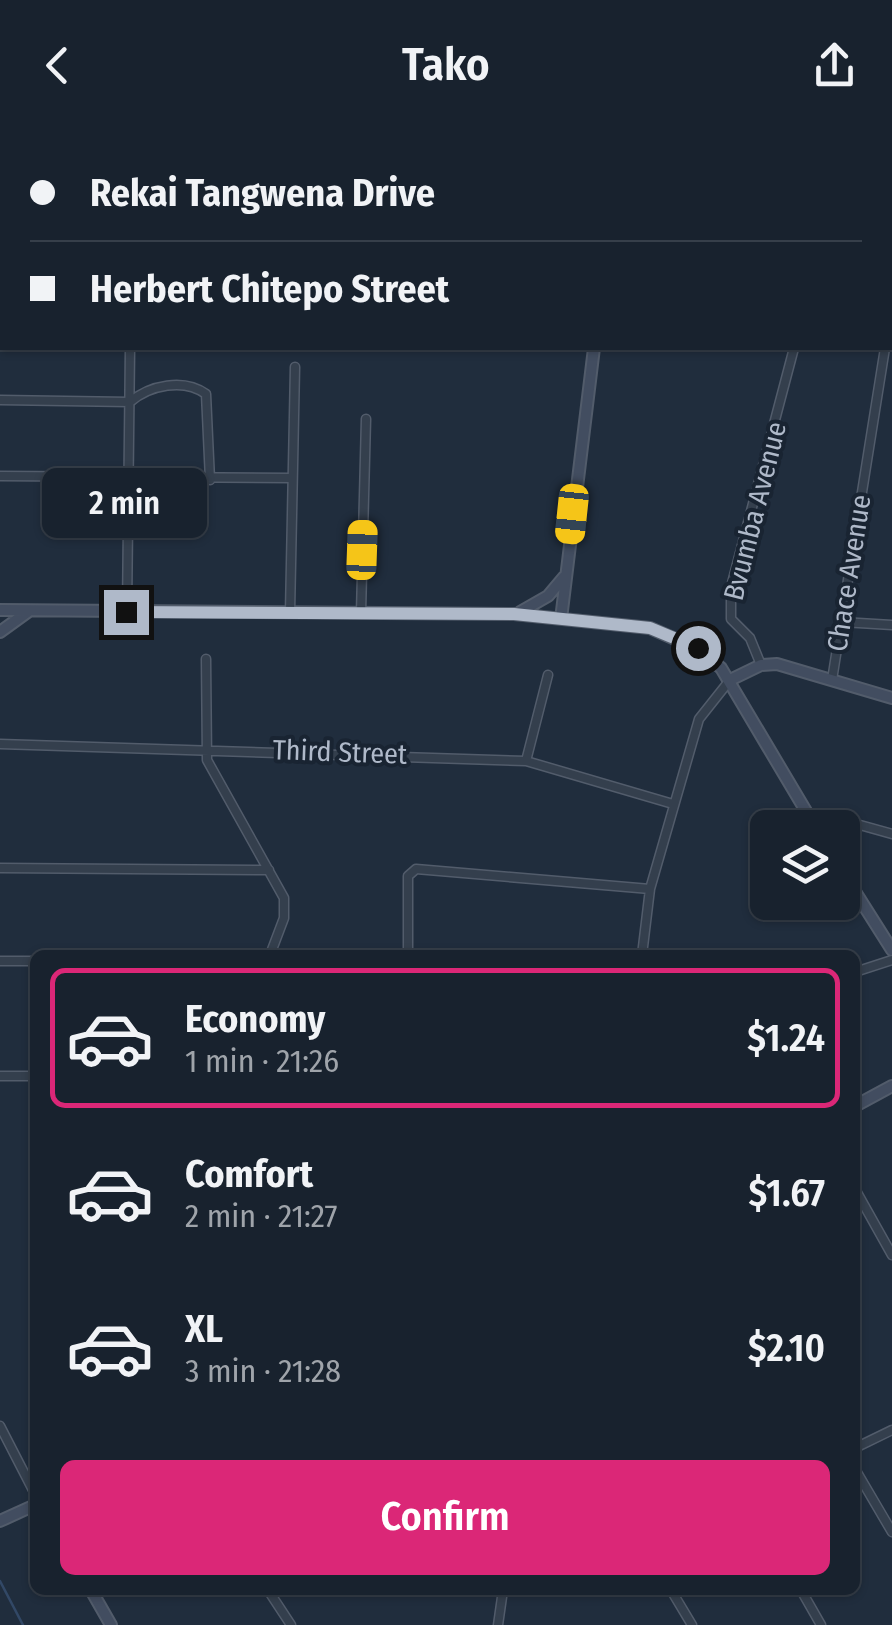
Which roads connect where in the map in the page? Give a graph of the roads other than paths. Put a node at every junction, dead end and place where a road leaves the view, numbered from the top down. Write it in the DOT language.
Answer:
graph roads {
  1 [pos="130,350"];
  2 [pos="594,350"];
  3 [pos="793,350"];
  4 [pos="886,350"];
  5 [pos="295,367"];
  6 [pos="0,400"];
  7 [pos="130,402"];
  8 [pos="366,418"];
  9 [pos="0,476"];
  10 [pos="130,478"];
  11 [pos="292,478"];
  12 [pos="210,480"];
  13 [pos="568,561"];
  14 [pos="0,610"];
  15 [pos="30,610"];
  16 [pos="126,612"];
  17 [pos="290,613"];
  18 [pos="360,614"];
  19 [pos="514,614"];
  20 [pos="561,619"];
  21 [pos="842,622"];
  22 [pos="892,626"];
  23 [pos="0,632"];
  24 [pos="206,659"];
  25 [pos="760,665"];
  26 [pos="548,675"];
  27 [pos="730,680"];
  28 [pos="832,680"];
  29 [pos="892,698"];
  30 [pos="0,744"];
  31 [pos="205,748"];
  32 [pos="526,761"];
  33 [pos="673,804"];
  34 [pos="806,810"];
  35 [pos="860,825"];
  36 [pos="892,834"];
  37 [pos="0,868"];
  38 [pos="269,870"];
  39 [pos="650,889"];
  40 [pos="860,899"];
  41 [pos="272,950"];
  42 [pos="408,950"];
  43 [pos="643,950"];
  44 [pos="892,950"];
  45 [pos="892,960"];
  46 [pos="0,961"];
  47 [pos="30,961"];
  48 [pos="860,970"];
  49 [pos="0,1076"];
  50 [pos="30,1076"];
  51 [pos="892,1086"];
  52 [pos="860,1103"];
  53 [pos="860,1197"];
  54 [pos="892,1255"];
  55 [pos="0,1426"];
  56 [pos="892,1430"];
  57 [pos="860,1446"];
  58 [pos="860,1478"];
  59 [pos="30,1484"];
  60 [pos="30,1506"];
  61 [pos="0,1521"];
  62 [pos="892,1532"];
  63 [pos="94,1595"];
  64 [pos="271,1595"];
  65 [pos="501,1595"];
  66 [pos="675,1595"];
  67 [pos="804,1595"];
  68 [pos="111,1625"];
  69 [pos="291,1625"];
  70 [pos="498,1625"];
  71 [pos="692,1625"];
  72 [pos="822,1625"];
  1 -- 7 [label="street"];
  2 -- 13 [label="main road"];
  3 -- 25 [label="street, Bvumba Avenue"];
  4 -- 21 [label="street, Chace Avenue"];
  5 -- 11 [label="street"];
  6 -- 7 [label="street"];
  7 -- 10 [label="street"];
  7 -- 12 [label="street"];
  8 -- 18 [label="street"];
  9 -- 10 [label="street"];
  10 -- 12 [label="street"];
  10 -- 16 [label="street"];
  11 -- 12 [label="street"];
  11 -- 17 [label="street"];
  13 -- 19 [label="main road"];
  13 -- 20 [label="main road"];
  14 -- 15 [label="main road"];
  15 -- 16 [label="main road"];
  15 -- 23 [label="main road"];
  16 -- 17 [label="main road"];
  17 -- 18 [label="main road"];
  18 -- 19 [label="main road"];
  19 -- 20 [label="main road"];
  20 -- 27 [label="main road"];
  21 -- 22 [label="street"];
  21 -- 28 [label="street, Chace Avenue"];
  24 -- 31 [label="street"];
  25 -- 27 [label="main road"];
  25 -- 28 [label="main road"];
  26 -- 32 [label="street"];
  27 -- 33 [label="street"];
  27 -- 34 [label="main road"];
  28 -- 29 [label="main road"];
  30 -- 31 [label="street, Third Street"];
  31 -- 32 [label="street, Third Street"];
  31 -- 38 [label="street"];
  32 -- 33 [label="street, Third Street"];
  33 -- 39 [label="street"];
  35 -- 36 [label="street"];
  37 -- 38 [label="street"];
  38 -- 41 [label="street"];
  39 -- 42 [label="street"];
  39 -- 43 [label="street"];
  40 -- 44 [label="main road"];
  45 -- 48 [label="street"];
  46 -- 47 [label="street"];
  49 -- 50 [label="street"];
  51 -- 52 [label="main road"];
  53 -- 54 [label="street"];
  55 -- 59 [label="street"];
  56 -- 57 [label="street"];
  58 -- 62 [label="street"];
  60 -- 61 [label="main road"];
  63 -- 68 [label="main road"];
  64 -- 69 [label="street"];
  65 -- 70 [label="street"];
  66 -- 71 [label="street"];
  67 -- 72 [label="street"];
}
